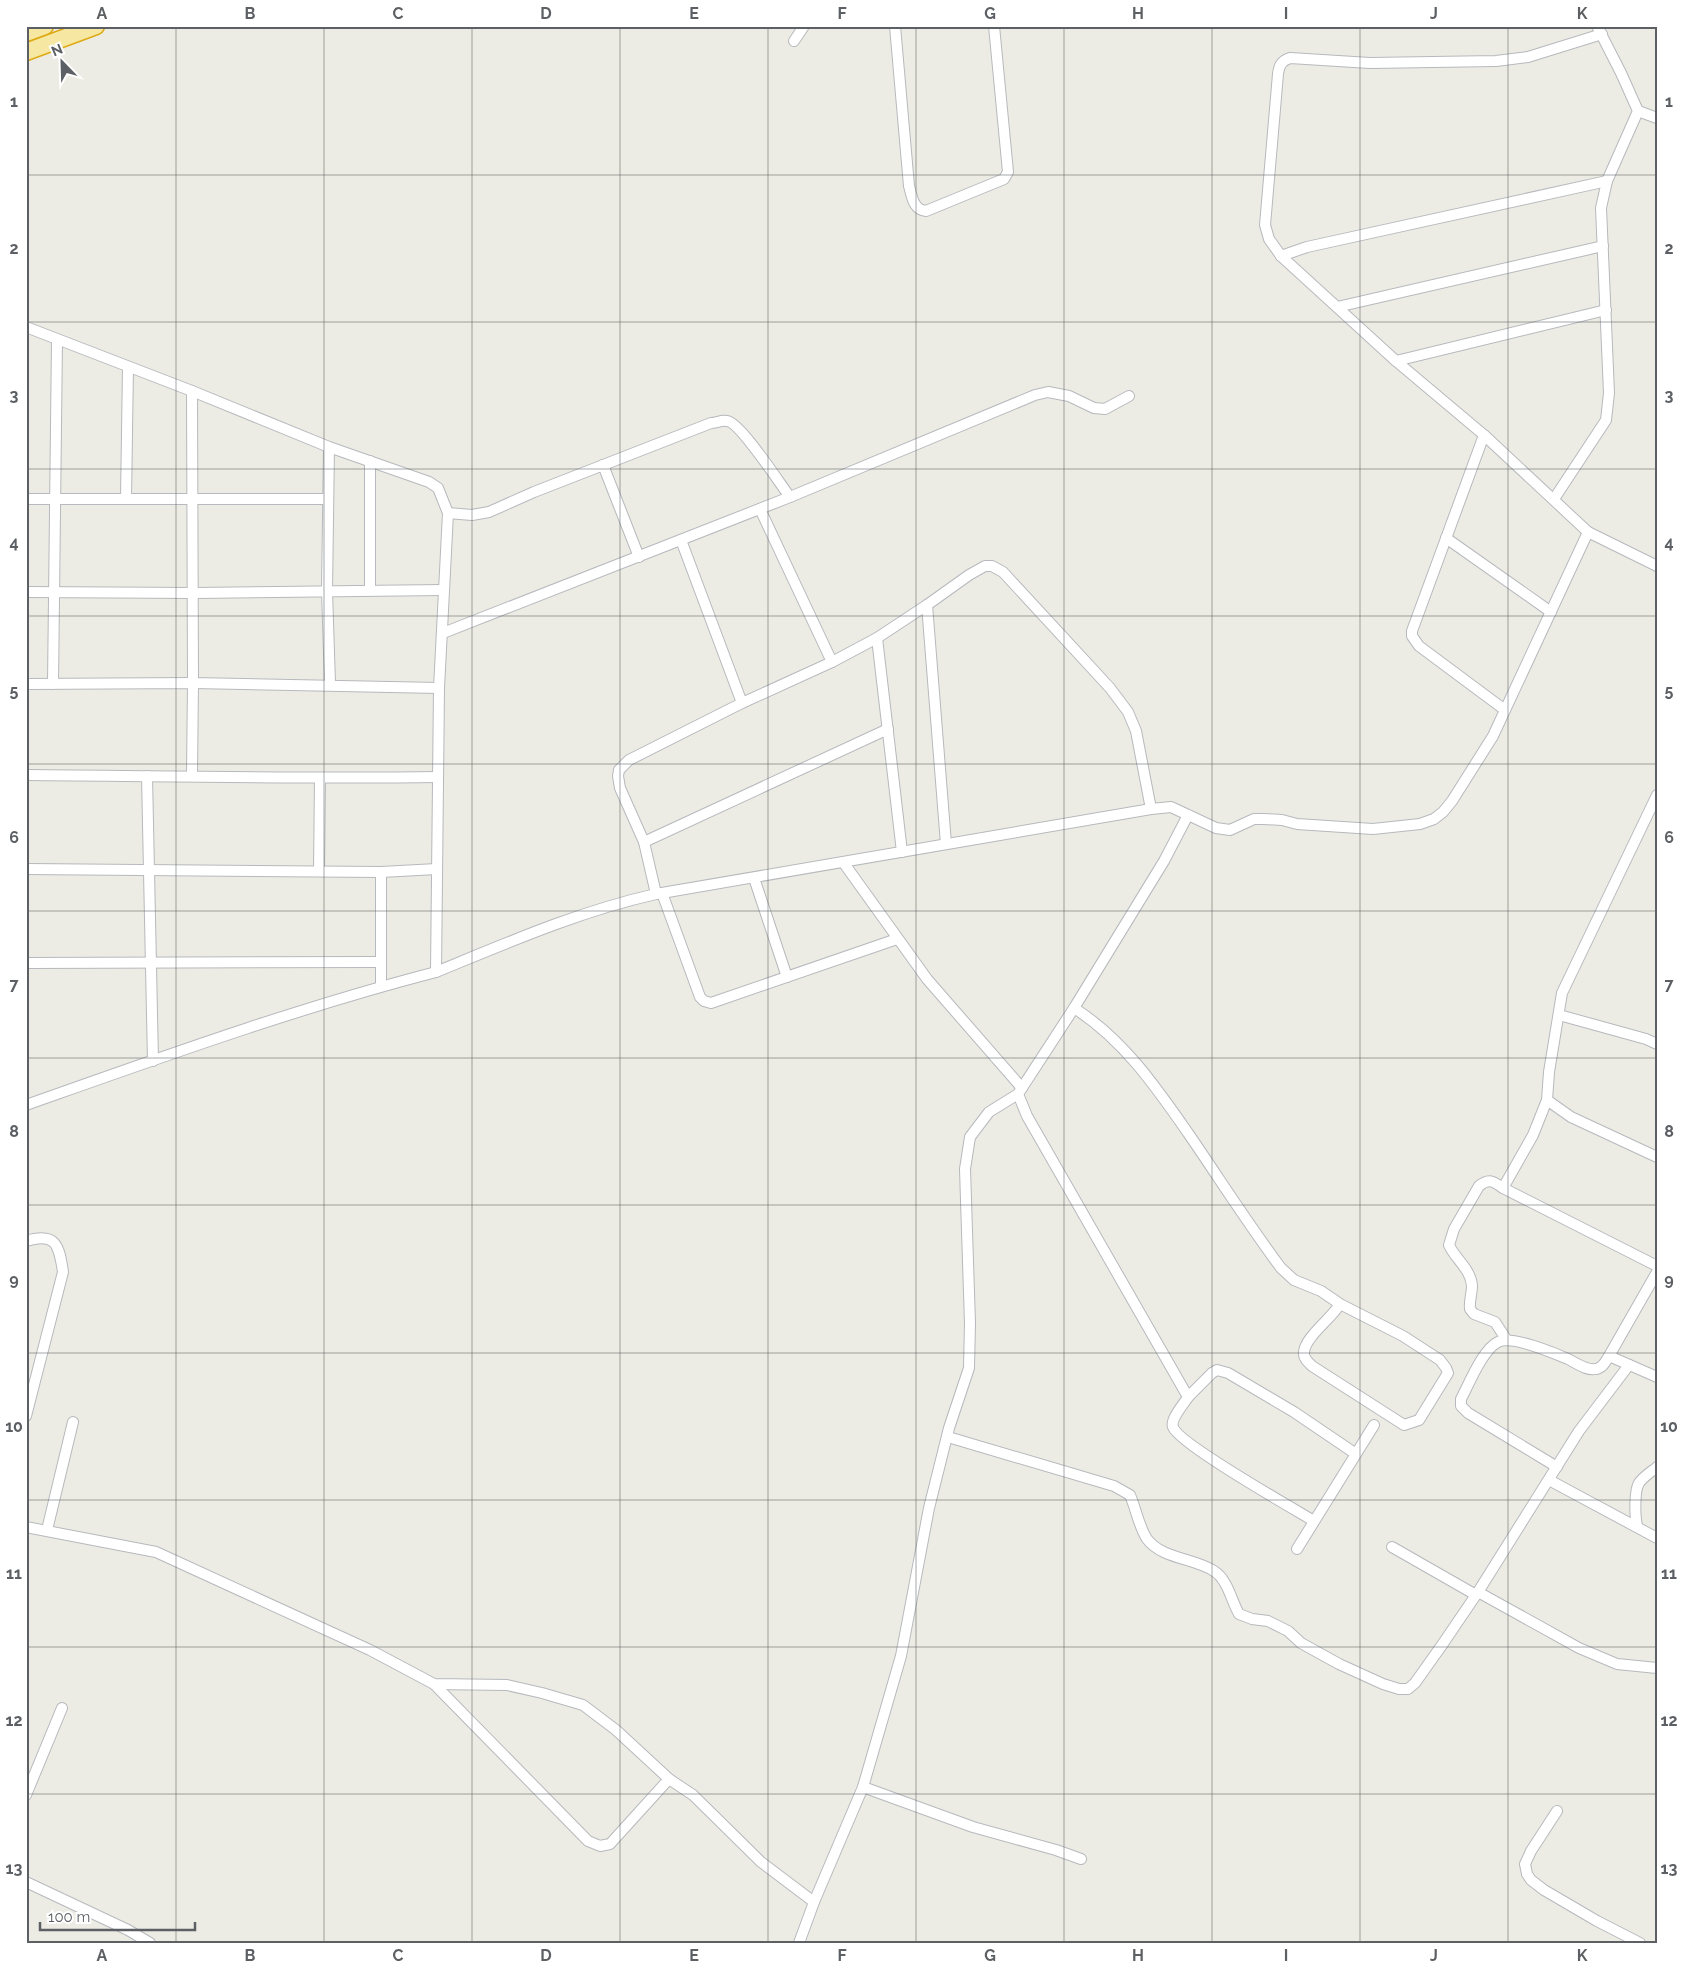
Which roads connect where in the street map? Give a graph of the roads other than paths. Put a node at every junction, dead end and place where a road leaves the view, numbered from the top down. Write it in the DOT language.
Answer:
graph roads {
  1 [pos="45,26"];
  2 [pos="96,26"];
  3 [pos="804,26"];
  4 [pos="895,26"];
  5 [pos="994,26"];
  6 [pos="1599,30"];
  7 [pos="26,33"];
  8 [pos="794,41"];
  9 [pos="26,52"];
  10 [pos="1638,111"];
  11 [pos="1657,118"];
  12 [pos="1607,181"];
  13 [pos="1603,246"];
  14 [pos="1280,256"];
  15 [pos="1337,307"];
  16 [pos="1606,310"];
  17 [pos="26,328"];
  18 [pos="57,340"];
  19 [pos="1396,361"];
  20 [pos="128,367"];
  21 [pos="192,391"];
  22 [pos="1129,396"];
  23 [pos="1484,435"];
  24 [pos="329,447"];
  25 [pos="370,461"];
  26 [pos="603,465"];
  27 [pos="55,498"];
  28 [pos="126,498"];
  29 [pos="193,498"];
  30 [pos="790,498"];
  31 [pos="26,499"];
  32 [pos="328,499"];
  33 [pos="1554,499"];
  34 [pos="760,509"];
  35 [pos="448,513"];
  36 [pos="1588,532"];
  37 [pos="1446,538"];
  38 [pos="681,540"];
  39 [pos="639,557"];
  40 [pos="1657,566"];
  41 [pos="327,590"];
  42 [pos="370,590"];
  43 [pos="444,590"];
  44 [pos="26,592"];
  45 [pos="55,593"];
  46 [pos="194,593"];
  47 [pos="927,605"];
  48 [pos="1551,612"];
  49 [pos="443,633"];
  50 [pos="877,638"];
  51 [pos="832,662"];
  52 [pos="192,683"];
  53 [pos="26,684"];
  54 [pos="53,684"];
  55 [pos="330,684"];
  56 [pos="439,688"];
  57 [pos="742,703"];
  58 [pos="1505,710"];
  59 [pos="888,729"];
  60 [pos="26,775"];
  61 [pos="147,776"];
  62 [pos="192,776"];
  63 [pos="438,777"];
  64 [pos="320,779"];
  65 [pos="1657,795"];
  66 [pos="1151,809"];
  67 [pos="1188,815"];
  68 [pos="644,842"];
  69 [pos="946,844"];
  70 [pos="902,852"];
  71 [pos="843,862"];
  72 [pos="26,869"];
  73 [pos="437,869"];
  74 [pos="150,870"];
  75 [pos="320,871"];
  76 [pos="381,872"];
  77 [pos="754,878"];
  78 [pos="659,893"];
  79 [pos="897,939"];
  80 [pos="380,962"];
  81 [pos="151,963"];
  82 [pos="26,964"];
  83 [pos="436,972"];
  84 [pos="787,977"];
  85 [pos="381,986"];
  86 [pos="1074,1008"];
  87 [pos="1559,1015"];
  88 [pos="1657,1044"];
  89 [pos="153,1060"];
  90 [pos="1020,1091"];
  91 [pos="1547,1100"];
  92 [pos="26,1105"];
  93 [pos="1657,1157"];
  94 [pos="1503,1188"];
  95 [pos="26,1241"];
  96 [pos="1657,1266"];
  97 [pos="1657,1272"];
  98 [pos="1340,1304"];
  99 [pos="1506,1339"];
  100 [pos="1609,1356"];
  101 [pos="1629,1365"];
  102 [pos="1657,1377"];
  103 [pos="1188,1397"];
  104 [pos="26,1416"];
  105 [pos="73,1422"];
  106 [pos="1374,1425"];
  107 [pos="948,1437"];
  108 [pos="1356,1454"];
  109 [pos="1557,1467"];
  110 [pos="1657,1467"];
  111 [pos="1549,1480"];
  112 [pos="1314,1522"];
  113 [pos="1637,1526"];
  114 [pos="26,1527"];
  115 [pos="47,1530"];
  116 [pos="1657,1538"];
  117 [pos="1392,1547"];
  118 [pos="1297,1549"];
  119 [pos="1477,1593"];
  120 [pos="1657,1668"];
  121 [pos="434,1684"];
  122 [pos="62,1708"];
  123 [pos="669,1778"];
  124 [pos="863,1787"];
  125 [pos="26,1795"];
  126 [pos="1557,1811"];
  127 [pos="1081,1859"];
  128 [pos="26,1882"];
  129 [pos="814,1902"];
  130 [pos="150,1943"];
  131 [pos="799,1943"];
  132 [pos="1640,1943"];
  1 -- 7 [label="highway"];
  2 -- 9 [label="highway"];
  3 -- 8 [label="street"];
  4 -- 5 [label="street"];
  6 -- 10 [label="street"];
  6 -- 14 [label="street"];
  10 -- 11 [label="street"];
  10 -- 12 [label="street"];
  12 -- 13 [label="street"];
  12 -- 14 [label="street"];
  13 -- 15 [label="street"];
  13 -- 16 [label="street"];
  14 -- 15 [label="street"];
  15 -- 19 [label="street"];
  16 -- 19 [label="street"];
  16 -- 33 [label="street"];
  17 -- 18 [label="street"];
  18 -- 20 [label="street"];
  18 -- 27 [label="street"];
  19 -- 23 [label="street"];
  20 -- 21 [label="street"];
  20 -- 28 [label="street"];
  21 -- 24 [label="street"];
  21 -- 29 [label="street"];
  22 -- 30 [label="street"];
  23 -- 33 [label="street"];
  23 -- 37 [label="street"];
  24 -- 25 [label="street"];
  24 -- 32 [label="street"];
  25 -- 35 [label="street"];
  25 -- 42 [label="street"];
  26 -- 30 [label="street"];
  26 -- 35 [label="street"];
  26 -- 39 [label="street"];
  27 -- 28 [label="street"];
  27 -- 31 [label="street"];
  27 -- 45 [label="street"];
  28 -- 29 [label="street"];
  29 -- 32 [label="street"];
  29 -- 46 [label="street"];
  30 -- 34 [label="street"];
  32 -- 41 [label="street"];
  33 -- 36 [label="street"];
  34 -- 38 [label="street"];
  34 -- 51 [label="street"];
  35 -- 43 [label="street"];
  36 -- 40 [label="street"];
  36 -- 48 [label="street"];
  37 -- 48 [label="street"];
  37 -- 58 [label="street"];
  38 -- 39 [label="street"];
  38 -- 57 [label="street"];
  39 -- 49 [label="street"];
  41 -- 42 [label="street"];
  41 -- 46 [label="street"];
  41 -- 55 [label="street"];
  42 -- 43 [label="street"];
  43 -- 49 [label="street"];
  44 -- 45 [label="street"];
  45 -- 46 [label="street"];
  45 -- 54 [label="street"];
  46 -- 52 [label="street"];
  47 -- 50 [label="street"];
  47 -- 66 [label="street"];
  47 -- 69 [label="street"];
  48 -- 58 [label="street"];
  49 -- 56 [label="street"];
  50 -- 51 [label="street"];
  50 -- 59 [label="street"];
  51 -- 57 [label="street"];
  52 -- 54 [label="street"];
  52 -- 55 [label="street"];
  52 -- 62 [label="street"];
  53 -- 54 [label="street"];
  55 -- 56 [label="street"];
  56 -- 63 [label="street"];
  57 -- 68 [label="street"];
  58 -- 67 [label="street"];
  59 -- 68 [label="street"];
  59 -- 70 [label="street"];
  60 -- 61 [label="street"];
  61 -- 62 [label="street"];
  61 -- 74 [label="street"];
  62 -- 64 [label="street"];
  63 -- 64 [label="street"];
  63 -- 73 [label="street"];
  64 -- 75 [label="street"];
  65 -- 87 [label="street"];
  66 -- 67 [label="street"];
  66 -- 69 [label="street"];
  67 -- 86 [label="street"];
  68 -- 78 [label="street"];
  69 -- 70 [label="street"];
  70 -- 71 [label="street"];
  71 -- 77 [label="street"];
  71 -- 79 [label="street"];
  72 -- 74 [label="street"];
  73 -- 76 [label="street"];
  73 -- 83 [label="street"];
  74 -- 75 [label="street"];
  74 -- 81 [label="street"];
  75 -- 76 [label="street"];
  76 -- 80 [label="street"];
  77 -- 78 [label="street"];
  77 -- 84 [label="street"];
  78 -- 83 [label="street"];
  78 -- 84 [label="street"];
  79 -- 84 [label="street"];
  79 -- 90 [label="street"];
  80 -- 81 [label="street"];
  80 -- 85 [label="street"];
  81 -- 82 [label="street"];
  81 -- 89 [label="street"];
  83 -- 85 [label="street"];
  85 -- 89 [label="street"];
  86 -- 90 [label="street"];
  86 -- 98 [label="street"];
  87 -- 88 [label="street"];
  87 -- 91 [label="street"];
  89 -- 92 [label="street"];
  90 -- 103 [label="street"];
  90 -- 107 [label="street"];
  91 -- 93 [label="street"];
  91 -- 94 [label="street"];
  94 -- 96 [label="street"];
  94 -- 99 [label="street"];
  95 -- 104 [label="street"];
  97 -- 100 [label="street"];
  98 -- 98 [label="street"];
  99 -- 100 [label="street"];
  99 -- 109 [label="street"];
  100 -- 101 [label="street"];
  101 -- 102 [label="street"];
  101 -- 109 [label="street"];
  103 -- 108 [label="street"];
  103 -- 112 [label="street"];
  105 -- 115 [label="street"];
  106 -- 108 [label="street"];
  107 -- 119 [label="street"];
  107 -- 124 [label="street"];
  108 -- 112 [label="street"];
  109 -- 111 [label="street"];
  110 -- 113 [label="street"];
  111 -- 113 [label="street"];
  111 -- 119 [label="street"];
  112 -- 118 [label="street"];
  113 -- 116 [label="street"];
  114 -- 115 [label="street"];
  115 -- 121 [label="street"];
  117 -- 119 [label="street"];
  119 -- 120 [label="street"];
  121 -- 123 [label="street"];
  121 -- 123 [label="street"];
  122 -- 125 [label="street"];
  123 -- 129 [label="street"];
  124 -- 127 [label="street"];
  124 -- 129 [label="street"];
  126 -- 132 [label="street"];
  128 -- 130 [label="street"];
  129 -- 131 [label="street"];
}
